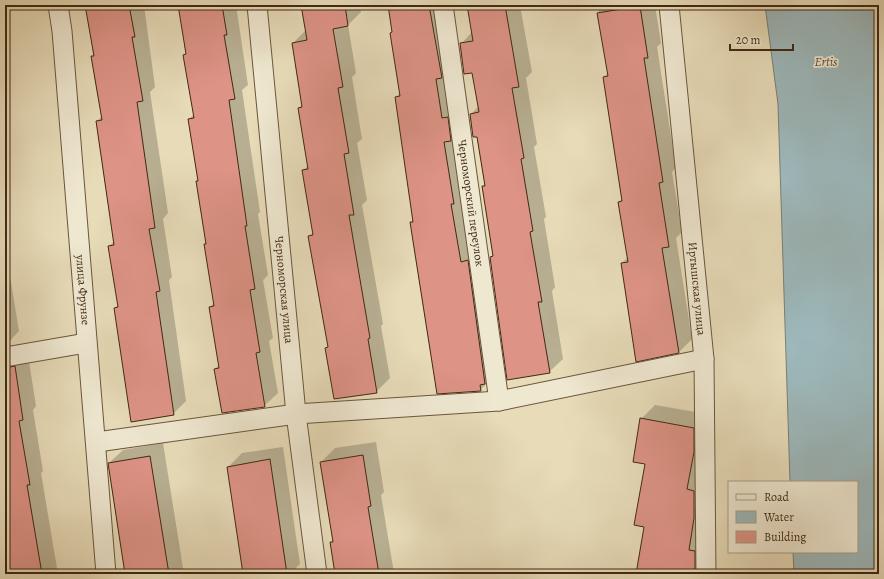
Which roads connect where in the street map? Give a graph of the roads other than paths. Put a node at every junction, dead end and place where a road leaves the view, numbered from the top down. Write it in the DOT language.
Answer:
graph roads {
  1 [pos="58,5"];
  2 [pos="257,5"];
  3 [pos="444,5"];
  4 [pos="668,5"];
  5 [pos="86,343"];
  6 [pos="5,357"];
  7 [pos="704,359"];
  8 [pos="499,401"];
  9 [pos="296,414"];
  10 [pos="96,442"];
  11 [pos="106,574"];
  12 [pos="317,574"];
  13 [pos="706,574"];
  1 -- 5 [label="street, улица Фрунзе"];
  2 -- 9 [label="street, Черноморская улица"];
  3 -- 8 [label="street, Черноморский переулок"];
  4 -- 7 [label="street, Иртышская улица"];
  5 -- 6 [label="street"];
  5 -- 10 [label="street, улица Фрунзе"];
  7 -- 8 [label="street"];
  7 -- 13 [label="street, Иртышская улица"];
  8 -- 9 [label="street"];
  9 -- 10 [label="street"];
  9 -- 12 [label="street, Черноморская улица"];
  10 -- 11 [label="street, улица Фрунзе"];
}
